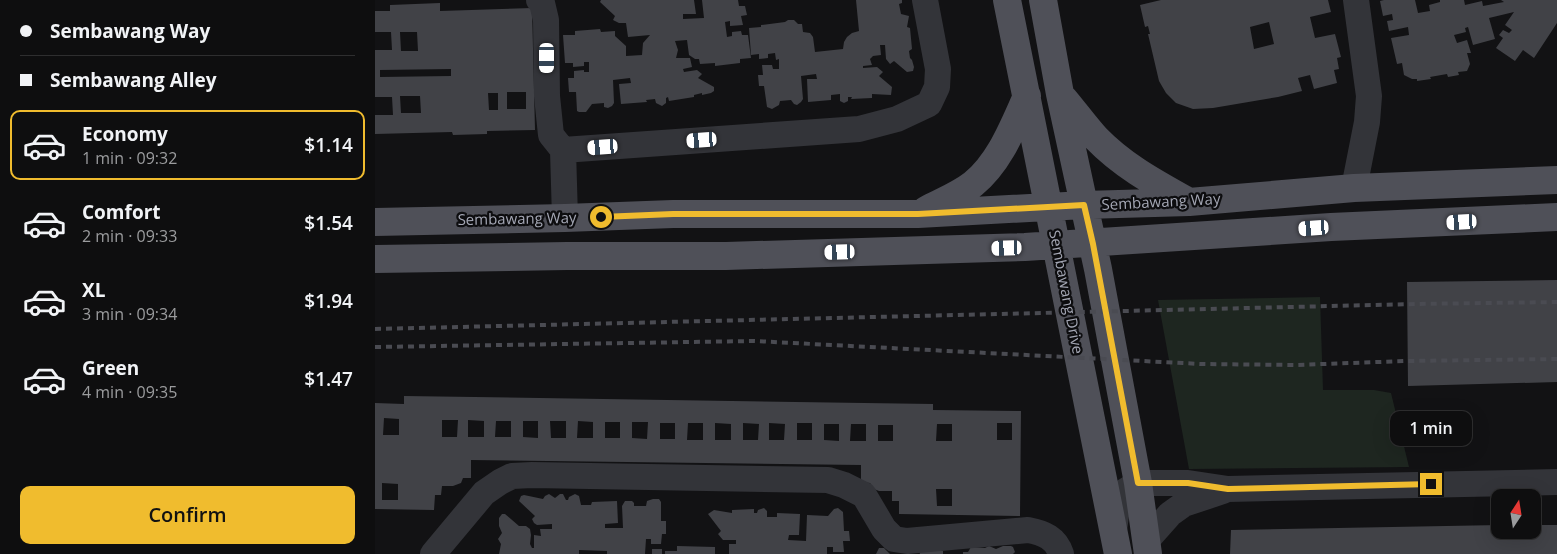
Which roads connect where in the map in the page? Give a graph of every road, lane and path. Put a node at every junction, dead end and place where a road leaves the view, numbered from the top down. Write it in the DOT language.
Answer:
graph roads {
  1 [pos="539,0"];
  2 [pos="925,0"];
  3 [pos="1007,0"];
  4 [pos="1043,0"];
  5 [pos="1356,0"];
  6 [pos="1060,94"];
  7 [pos="1027,96"];
  8 [pos="563,150"];
  9 [pos="1557,180"];
  10 [pos="1354,188"];
  11 [pos="1189,202"];
  12 [pos="1084,205"];
  13 [pos="1049,207"];
  14 [pos="673,214"];
  15 [pos="918,214"];
  16 [pos="1557,217"];
  17 [pos="565,218"];
  18 [pos="375,222"];
  19 [pos="1093,244"];
  20 [pos="1057,246"];
  21 [pos="726,256"];
  22 [pos="375,259"];
  23 [pos="1557,482"];
  24 [pos="1138,483"];
  25 [pos="1228,489"];
  26 [pos="1116,543"];
  27 [pos="1147,548"];
  28 [pos="433,554"];
  29 [pos="1061,554"];
  1 -- 8 [label="lane"];
  2 -- 8 [label="lane"];
  3 -- 7 [label="main road, Sembawang Drive"];
  4 -- 6 [label="main road"];
  5 -- 10 [label="lane"];
  6 -- 11 [label="main road"];
  6 -- 12 [label="main road"];
  7 -- 13 [label="main road, Sembawang Drive"];
  7 -- 15 [label="main road"];
  8 -- 17 [label="lane"];
  9 -- 10 [label="main road, Sembawang Way"];
  10 -- 11 [label="main road, Sembawang Way"];
  11 -- 12 [label="main road, Sembawang Way"];
  12 -- 13 [label="main road, Sembawang Way"];
  12 -- 19 [label="main road"];
  13 -- 15 [label="main road, Sembawang Way"];
  13 -- 20 [label="main road, Sembawang Drive"];
  14 -- 15 [label="main road, Sembawang Way"];
  14 -- 17 [label="main road, Sembawang Way"];
  14 -- 21 [label="main road"];
  16 -- 19 [label="main road"];
  17 -- 18 [label="main road, Sembawang Way"];
  19 -- 20 [label="main road"];
  19 -- 24 [label="main road"];
  20 -- 21 [label="main road"];
  20 -- 26 [label="main road, Sembawang Drive"];
  21 -- 22 [label="main road"];
  23 -- 25 [label="lane"];
  24 -- 25 [label="lane"];
  24 -- 26 [label="lane"];
  24 -- 27 [label="main road"];
  25 -- 27 [label="lane"];
  28 -- 29 [label="lane"];
}
